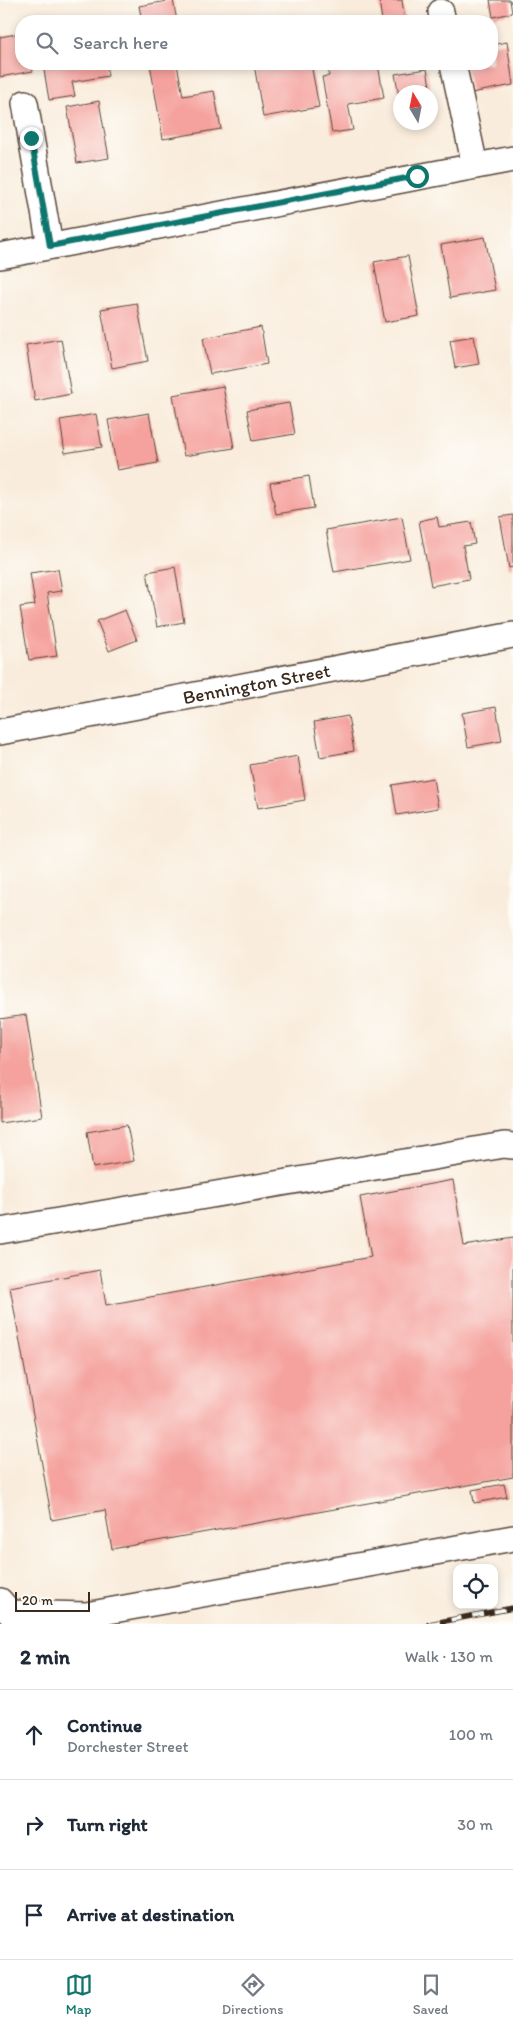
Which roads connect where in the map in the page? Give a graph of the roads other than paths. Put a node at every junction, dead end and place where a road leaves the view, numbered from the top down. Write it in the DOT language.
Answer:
graph roads {
  1 [pos="454,70"];
  2 [pos="25,103"];
  3 [pos="513,159"];
  4 [pos="475,166"];
  5 [pos="50,246"];
  6 [pos="0,256"];
  7 [pos="513,635"];
  8 [pos="0,732"];
  9 [pos="513,1146"];
  10 [pos="0,1231"];
  11 [pos="513,1538"];
  12 [pos="0,1600"];
  1 -- 4 [label="street"];
  2 -- 5 [label="street"];
  3 -- 4 [label="street"];
  4 -- 5 [label="street"];
  5 -- 6 [label="street"];
  7 -- 8 [label="street, Bennington Street"];
  9 -- 10 [label="street"];
  11 -- 12 [label="street"];
}
